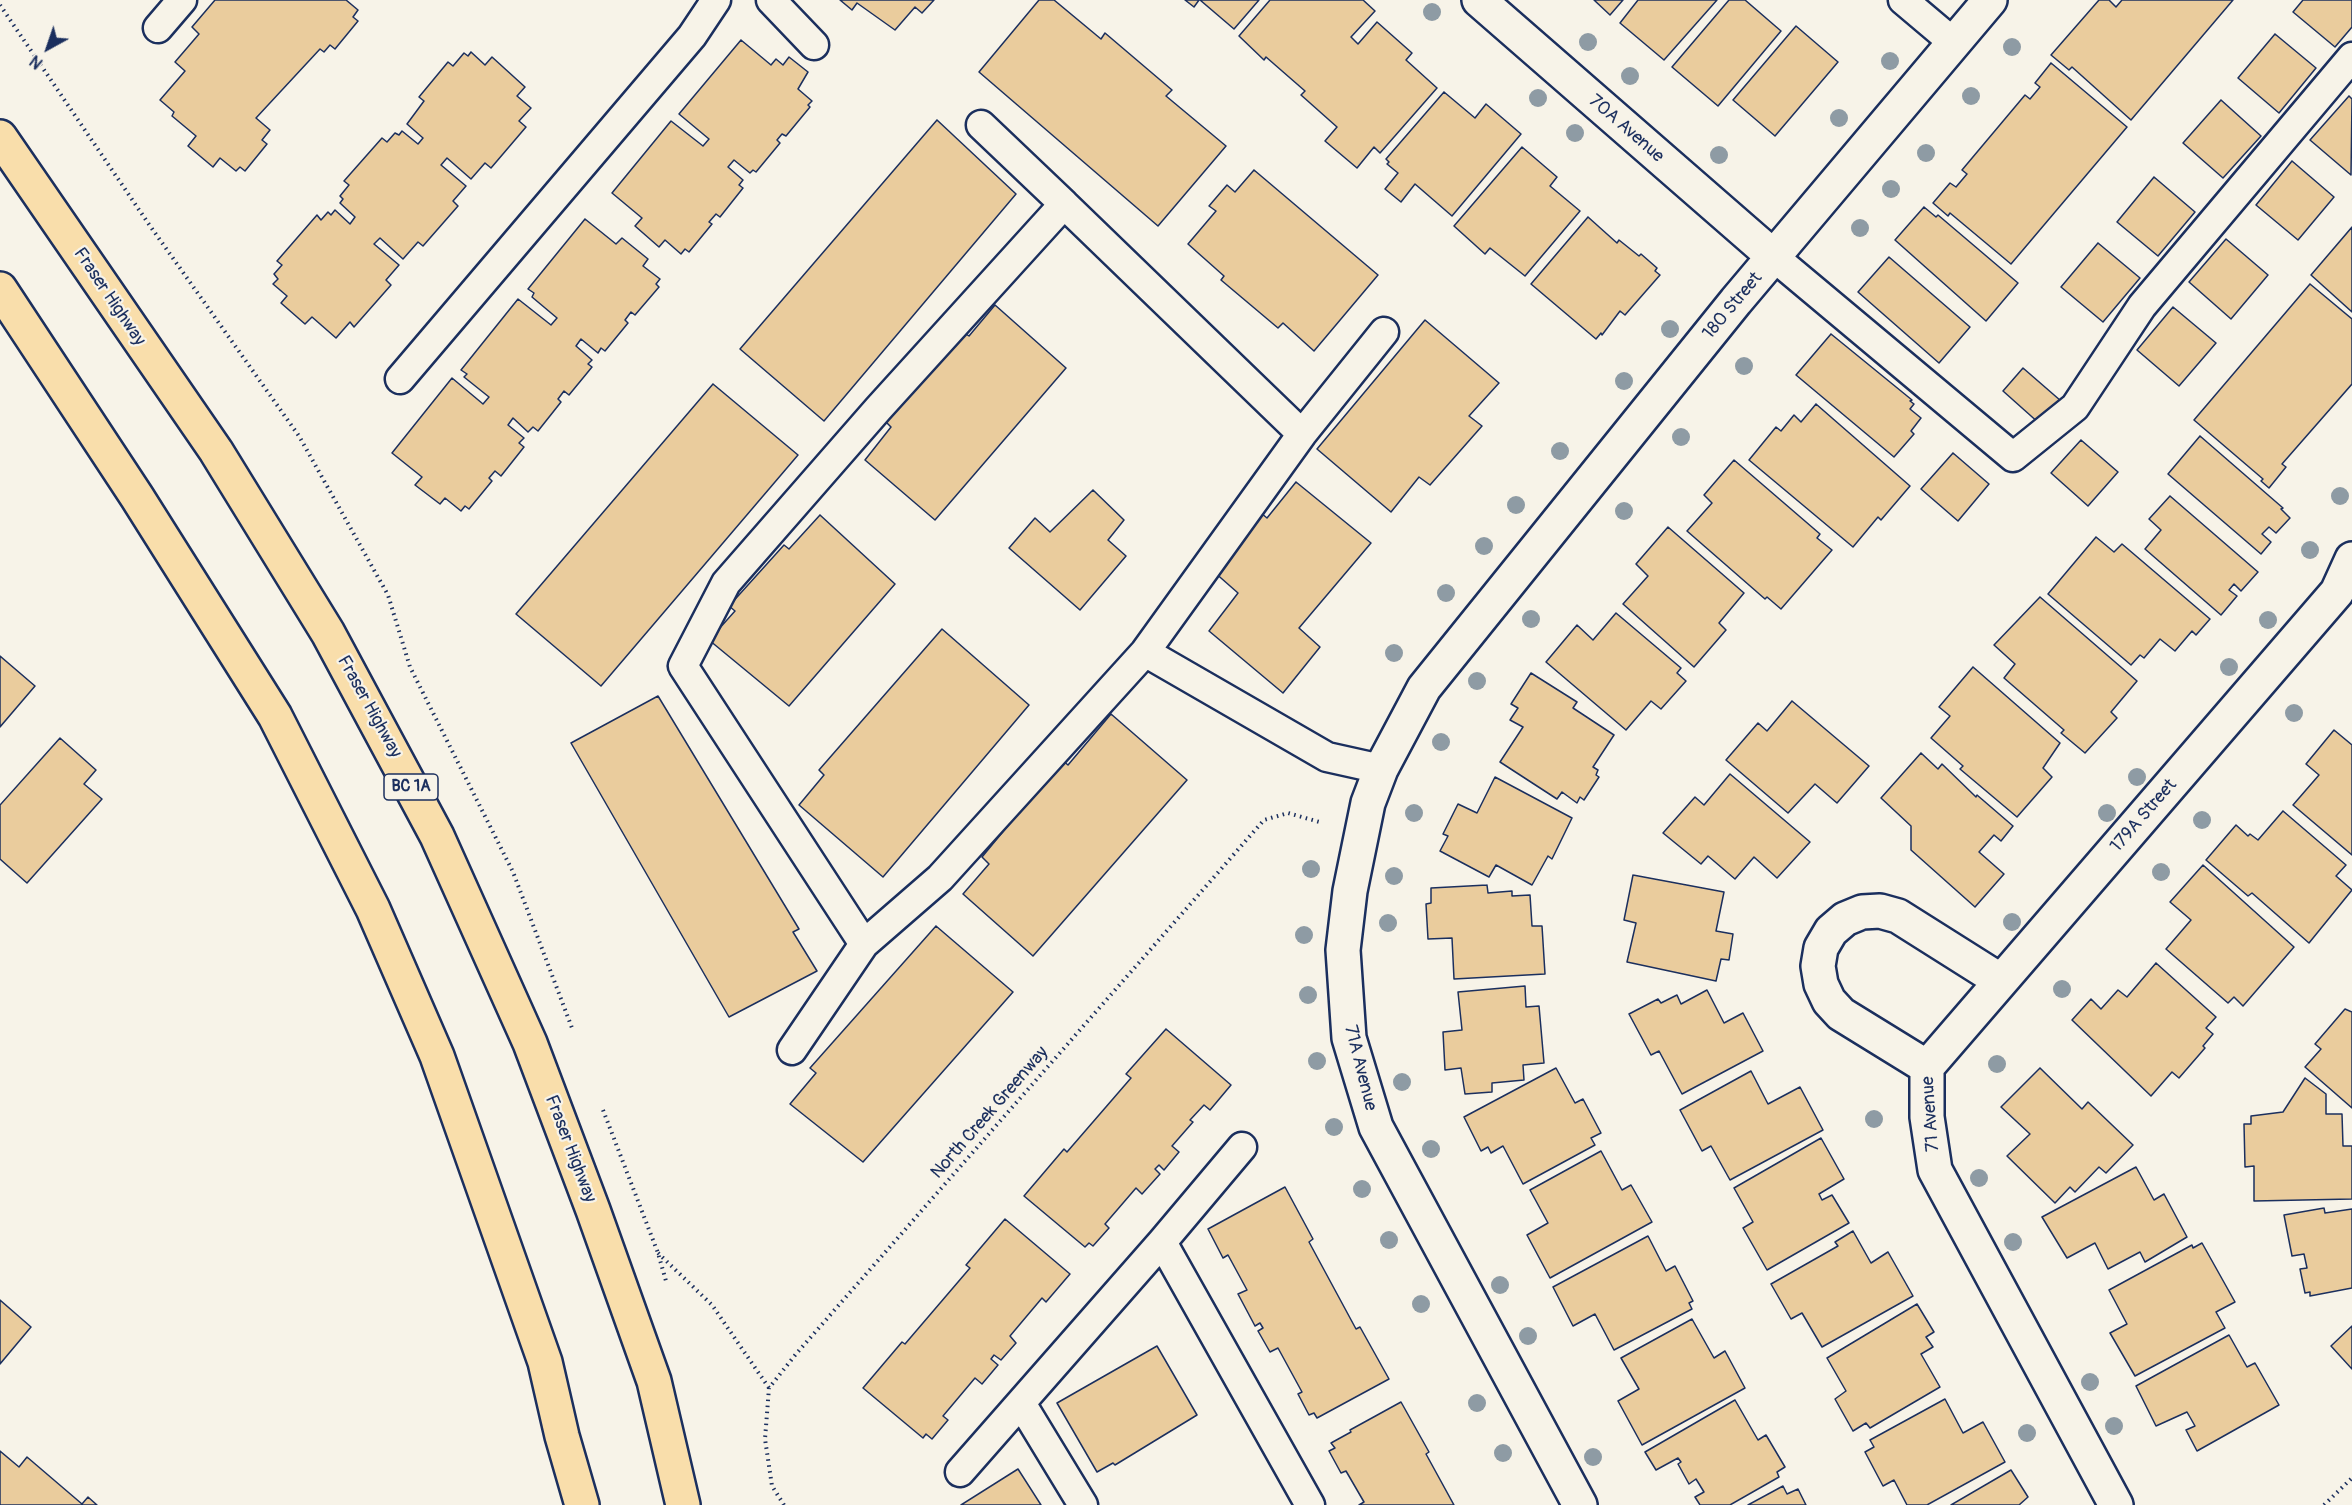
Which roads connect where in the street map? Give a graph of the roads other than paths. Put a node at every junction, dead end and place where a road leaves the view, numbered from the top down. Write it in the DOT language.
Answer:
graph roads {
  1 [pos="182,0"];
  2 [pos="716,0"];
  3 [pos="771,0"];
  4 [pos="1479,0"];
  5 [pos="1903,0"];
  6 [pos="1990,0"];
  7 [pos="158,28"];
  8 [pos="1954,43"];
  9 [pos="814,45"];
  10 [pos="2352,57"];
  11 [pos="981,125"];
  12 [pos="0,136"];
  13 [pos="1064,204"];
  14 [pos="1774,257"];
  15 [pos="0,289"];
  16 [pos="1384,332"];
  17 [pos="400,379"];
  18 [pos="1302,434"];
  19 [pos="2352,559"];
  20 [pos="1483,617"];
  21 [pos="1144,652"];
  22 [pos="1380,769"];
  23 [pos="864,944"];
  24 [pos="2001,981"];
  25 [pos="792,1050"];
  26 [pos="1927,1067"];
  27 [pos="1242,1146"];
  28 [pos="1162,1242"];
  29 [pos="1021,1403"];
  30 [pos="960,1472"];
  31 [pos="582,1505"];
  32 [pos="683,1505"];
  33 [pos="1083,1505"];
  34 [pos="1310,1505"];
  35 [pos="1580,1505"];
  36 [pos="2116,1505"];
  1 -- 7 [label="lane"];
  2 -- 17 [label="lane"];
  3 -- 9 [label="lane"];
  4 -- 14 [label="street, 70A Avenue"];
  5 -- 8 [label="lane"];
  6 -- 8 [label="street, 180 Street"];
  8 -- 14 [label="street, 180 Street"];
  10 -- 14 [label="lane"];
  11 -- 13 [label="lane"];
  12 -- 32 [label="main road, Fraser Highway / BC 1A"];
  13 -- 18 [label="lane"];
  13 -- 23 [label="lane"];
  14 -- 20 [label="street, 180 Street"];
  15 -- 31 [label="main road"];
  16 -- 18 [label="lane"];
  18 -- 21 [label="lane"];
  19 -- 24 [label="street, 179A Street"];
  20 -- 22 [label="street, 71A Avenue"];
  21 -- 22 [label="lane"];
  21 -- 23 [label="lane"];
  22 -- 35 [label="street, 71A Avenue"];
  23 -- 25 [label="lane"];
  24 -- 26 [label="street, 179A Street"];
  24 -- 26 [label="street, 71 Avenue"];
  26 -- 36 [label="street, 71 Avenue"];
  27 -- 28 [label="lane"];
  28 -- 29 [label="lane"];
  28 -- 34 [label="lane"];
  29 -- 30 [label="lane"];
  29 -- 33 [label="lane"];
}
